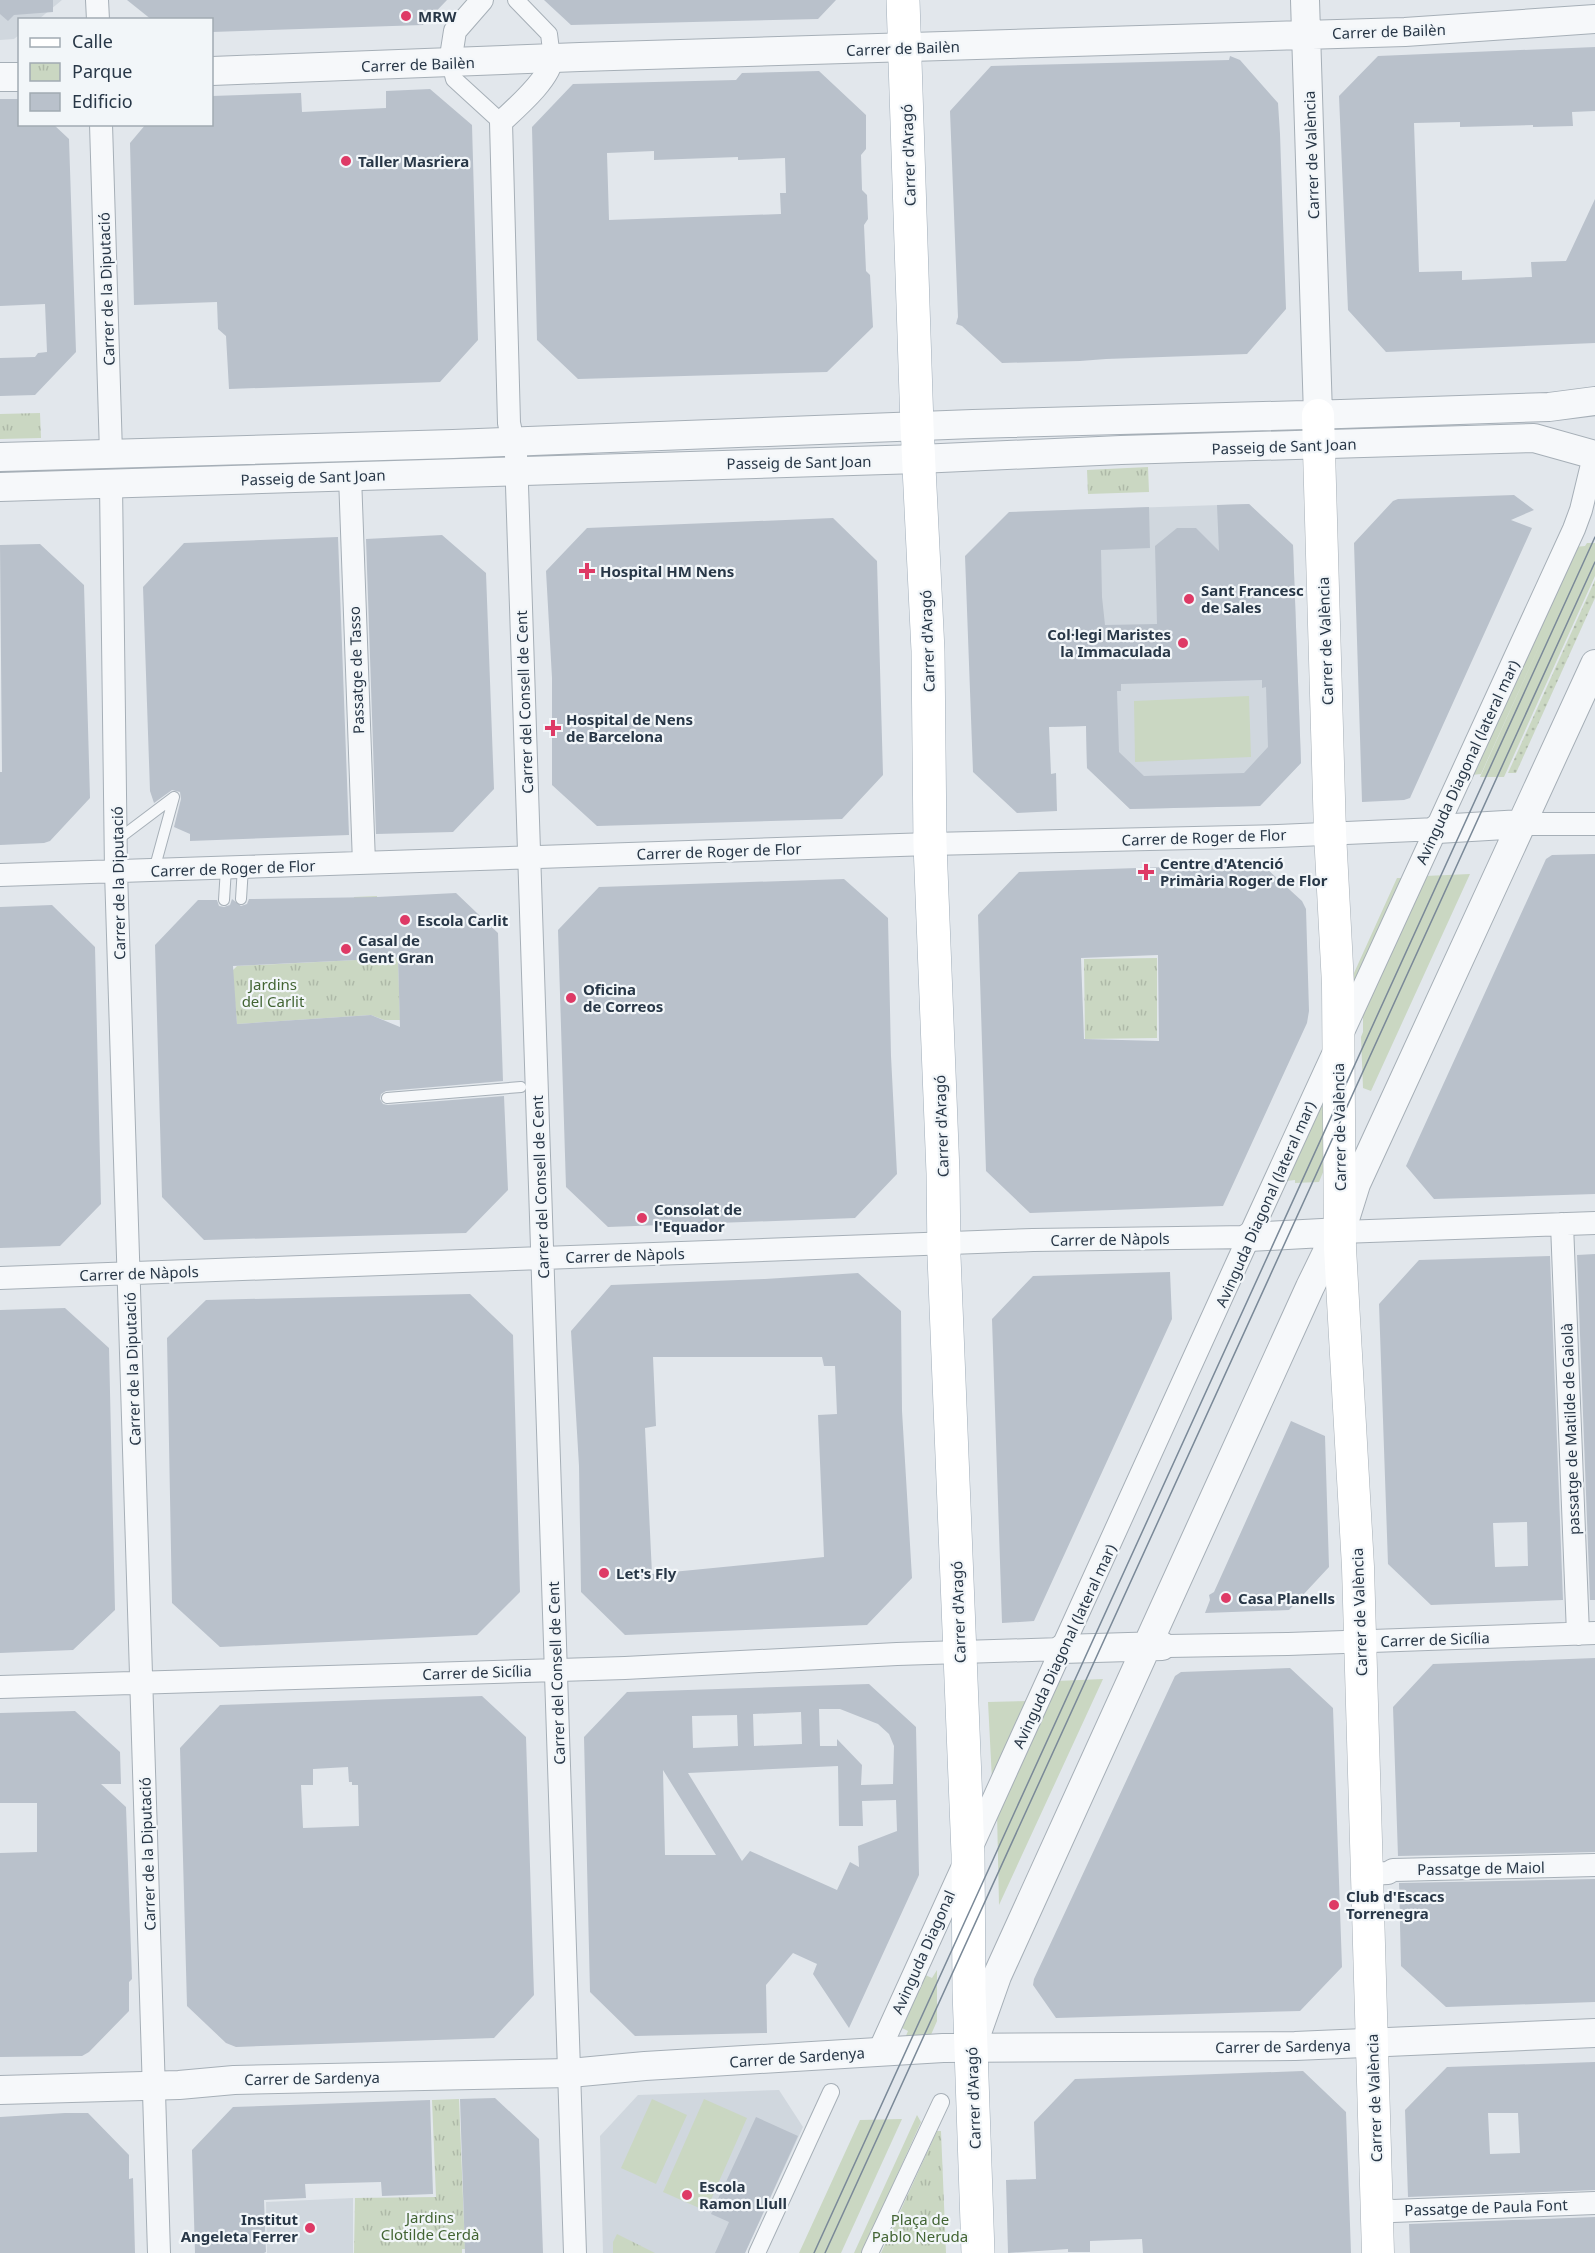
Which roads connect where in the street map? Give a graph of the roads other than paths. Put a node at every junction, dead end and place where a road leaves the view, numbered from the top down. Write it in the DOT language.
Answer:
graph roads {
  1 [pos="97,0"];
  2 [pos="482,0"];
  3 [pos="516,0"];
  4 [pos="903,0"];
  5 [pos="1305,0"];
  6 [pos="98,18"];
  7 [pos="1595,19"];
  8 [pos="1307,34"];
  9 [pos="904,48"];
  10 [pos="552,58"];
  11 [pos="450,63"];
  12 [pos="213,71"];
  13 [pos="0,77"];
  14 [pos="18,77"];
  15 [pos="501,122"];
  16 [pos="101,126"];
  17 [pos="1595,401"];
  18 [pos="917,426"];
  19 [pos="1319,430"];
  20 [pos="515,440"];
  21 [pos="111,453"];
  22 [pos="1595,454"];
  23 [pos="0,457"];
  24 [pos="919,459"];
  25 [pos="517,472"];
  26 [pos="350,476"];
  27 [pos="111,484"];
  28 [pos="0,487"];
  29 [pos="1595,664"];
  30 [pos="1522,824"];
  31 [pos="1595,824"];
  32 [pos="1437,829"];
  33 [pos="1330,833"];
  34 [pos="116,841"];
  35 [pos="930,844"];
  36 [pos="530,858"];
  37 [pos="364,863"];
  38 [pos="234,868"];
  39 [pos="153,870"];
  40 [pos="116,871"];
  41 [pos="0,875"];
  42 [pos="241,899"];
  43 [pos="224,900"];
  44 [pos="1338,1043"];
  45 [pos="522,1087"];
  46 [pos="387,1098"];
  47 [pos="1595,1223"];
  48 [pos="1562,1224"];
  49 [pos="1341,1232"];
  50 [pos="1249,1237"];
  51 [pos="943,1244"];
  52 [pos="543,1258"];
  53 [pos="129,1274"];
  54 [pos="0,1278"];
  55 [pos="1586,1634"];
  56 [pos="1361,1641"];
  57 [pos="1157,1646"];
  58 [pos="1062,1649"];
  59 [pos="959,1652"];
  60 [pos="555,1670"];
  61 [pos="141,1683"];
  62 [pos="0,1687"];
  63 [pos="968,1854"];
  64 [pos="1595,1865"];
  65 [pos="1367,1874"];
  66 [pos="1595,2033"];
  67 [pos="1372,2044"];
  68 [pos="972,2049"];
  69 [pos="879,2051"];
  70 [pos="570,2073"];
  71 [pos="154,2086"];
  72 [pos="0,2090"];
  73 [pos="831,2092"];
  74 [pos="941,2102"];
  75 [pos="1595,2203"];
  76 [pos="1377,2209"];
  77 [pos="159,2253"];
  78 [pos="574,2253"];
  79 [pos="757,2253"];
  80 [pos="870,2253"];
  81 [pos="978,2253"];
  82 [pos="1378,2253"];
  1 -- 6 [label="street"];
  2 -- 11 [label="street"];
  3 -- 10 [label="street"];
  4 -- 9 [label="main road, Carrer d'Aragó"];
  5 -- 8 [label="street, Carrer de València"];
  7 -- 8 [label="street, Carrer de Bailèn"];
  8 -- 9 [label="street, Carrer de Bailèn"];
  8 -- 19 [label="street, Carrer de València"];
  9 -- 10 [label="street, Carrer de Bailèn"];
  9 -- 18 [label="main road, Carrer d'Aragó"];
  10 -- 11 [label="street, Carrer de Bailèn"];
  10 -- 15 [label="street"];
  11 -- 12 [label="street, Carrer de Bailèn"];
  11 -- 15 [label="street"];
  13 -- 14 [label="street"];
  15 -- 20 [label="street, Carrer del Consell de Cent"];
  16 -- 21 [label="street, Carrer de la Diputació"];
  17 -- 19 [label="street, Passeig de Sant Joan"];
  18 -- 19 [label="street, Passeig de Sant Joan"];
  18 -- 20 [label="street, Passeig de Sant Joan"];
  18 -- 24 [label="main road, Carrer d'Aragó"];
  19 -- 22 [label="street, Passeig de Sant Joan"];
  19 -- 24 [label="street, Passeig de Sant Joan"];
  19 -- 33 [label="main road, Carrer de València"];
  20 -- 21 [label="street, Passeig de Sant Joan"];
  20 -- 25 [label="street, Carrer del Consell de Cent"];
  21 -- 23 [label="street, Passeig de Sant Joan"];
  21 -- 27 [label="street"];
  22 -- 32 [label="street, Avinguda Diagonal (lateral mar)"];
  24 -- 25 [label="street, Passeig de Sant Joan"];
  24 -- 35 [label="main road, Carrer d'Aragó"];
  25 -- 26 [label="street, Passeig de Sant Joan"];
  25 -- 36 [label="street, Carrer del Consell de Cent"];
  26 -- 27 [label="street, Passeig de Sant Joan"];
  26 -- 37 [label="street, Passatge de Tasso"];
  27 -- 28 [label="street, Passeig de Sant Joan"];
  27 -- 34 [label="street, Carrer de la Diputació"];
  29 -- 30 [label="street"];
  30 -- 31 [label="street"];
  30 -- 32 [label="street"];
  30 -- 49 [label="street"];
  32 -- 33 [label="street, Carrer de Roger de Flor"];
  32 -- 44 [label="street, Avinguda Diagonal (lateral mar)"];
  33 -- 35 [label="street, Carrer de Roger de Flor"];
  33 -- 44 [label="main road, Carrer de València"];
  34 -- 39 [label="lane"];
  34 -- 40 [label="street, Carrer de la Diputació"];
  35 -- 36 [label="street, Carrer de Roger de Flor"];
  35 -- 51 [label="main road, Carrer d'Aragó"];
  36 -- 37 [label="street, Carrer de Roger de Flor"];
  36 -- 52 [label="street, Carrer del Consell de Cent"];
  37 -- 38 [label="street, Carrer de Roger de Flor"];
  38 -- 39 [label="street, Carrer de Roger de Flor"];
  38 -- 42 [label="lane"];
  38 -- 43 [label="lane"];
  39 -- 40 [label="street, Carrer de Roger de Flor"];
  40 -- 41 [label="street, Carrer de Roger de Flor"];
  40 -- 53 [label="street, Carrer de la Diputació"];
  44 -- 49 [label="main road, Carrer de València"];
  44 -- 50 [label="street, Avinguda Diagonal (lateral mar)"];
  45 -- 46 [label="lane"];
  47 -- 48 [label="street"];
  48 -- 49 [label="street"];
  48 -- 55 [label="street, passatge de Matilde de Gaiolà"];
  49 -- 50 [label="street"];
  49 -- 56 [label="main road, Carrer de València"];
  49 -- 57 [label="street"];
  50 -- 51 [label="street, Carrer de Nàpols"];
  50 -- 58 [label="street, Avinguda Diagonal (lateral mar)"];
  51 -- 52 [label="street, Carrer de Nàpols"];
  51 -- 59 [label="main road, Carrer d'Aragó"];
  52 -- 53 [label="street, Carrer de Nàpols"];
  52 -- 60 [label="street, Carrer del Consell de Cent"];
  53 -- 54 [label="street, Carrer de Nàpols"];
  53 -- 61 [label="street, Carrer de la Diputació"];
  55 -- 56 [label="street, Carrer de Sicília"];
  56 -- 57 [label="street, Carrer de Sicília"];
  56 -- 65 [label="main road, Carrer de València"];
  57 -- 58 [label="street"];
  57 -- 68 [label="street"];
  58 -- 59 [label="street, Carrer de Sicília"];
  58 -- 63 [label="street, Avinguda Diagonal (lateral mar)"];
  59 -- 60 [label="street, Carrer de Sicília"];
  59 -- 63 [label="main road, Carrer d'Aragó"];
  60 -- 61 [label="street, Carrer de Sicília"];
  60 -- 70 [label="street, Carrer del Consell de Cent"];
  61 -- 62 [label="street, Carrer de Sicília"];
  61 -- 71 [label="street, Carrer de la Diputació"];
  63 -- 68 [label="main road, Carrer d'Aragó"];
  63 -- 69 [label="street, Avinguda Diagonal"];
  64 -- 65 [label="street, Passatge de Maiol"];
  65 -- 67 [label="main road, Carrer de València"];
  66 -- 67 [label="street, Carrer de Sardenya"];
  67 -- 68 [label="street, Carrer de Sardenya"];
  67 -- 76 [label="main road, Carrer de València"];
  68 -- 69 [label="street, Carrer de Sardenya"];
  68 -- 81 [label="main road, Carrer d'Aragó"];
  69 -- 70 [label="street, Carrer de Sardenya"];
  70 -- 71 [label="street, Carrer de Sardenya"];
  70 -- 78 [label="street, Carrer del Consell de Cent"];
  71 -- 72 [label="street, Carrer de Sardenya"];
  71 -- 77 [label="street, Carrer de la Diputació"];
  73 -- 79 [label="street"];
  74 -- 80 [label="street"];
  75 -- 76 [label="street, Passatge de Paula Font"];
  76 -- 82 [label="main road, Carrer de València"];
}
